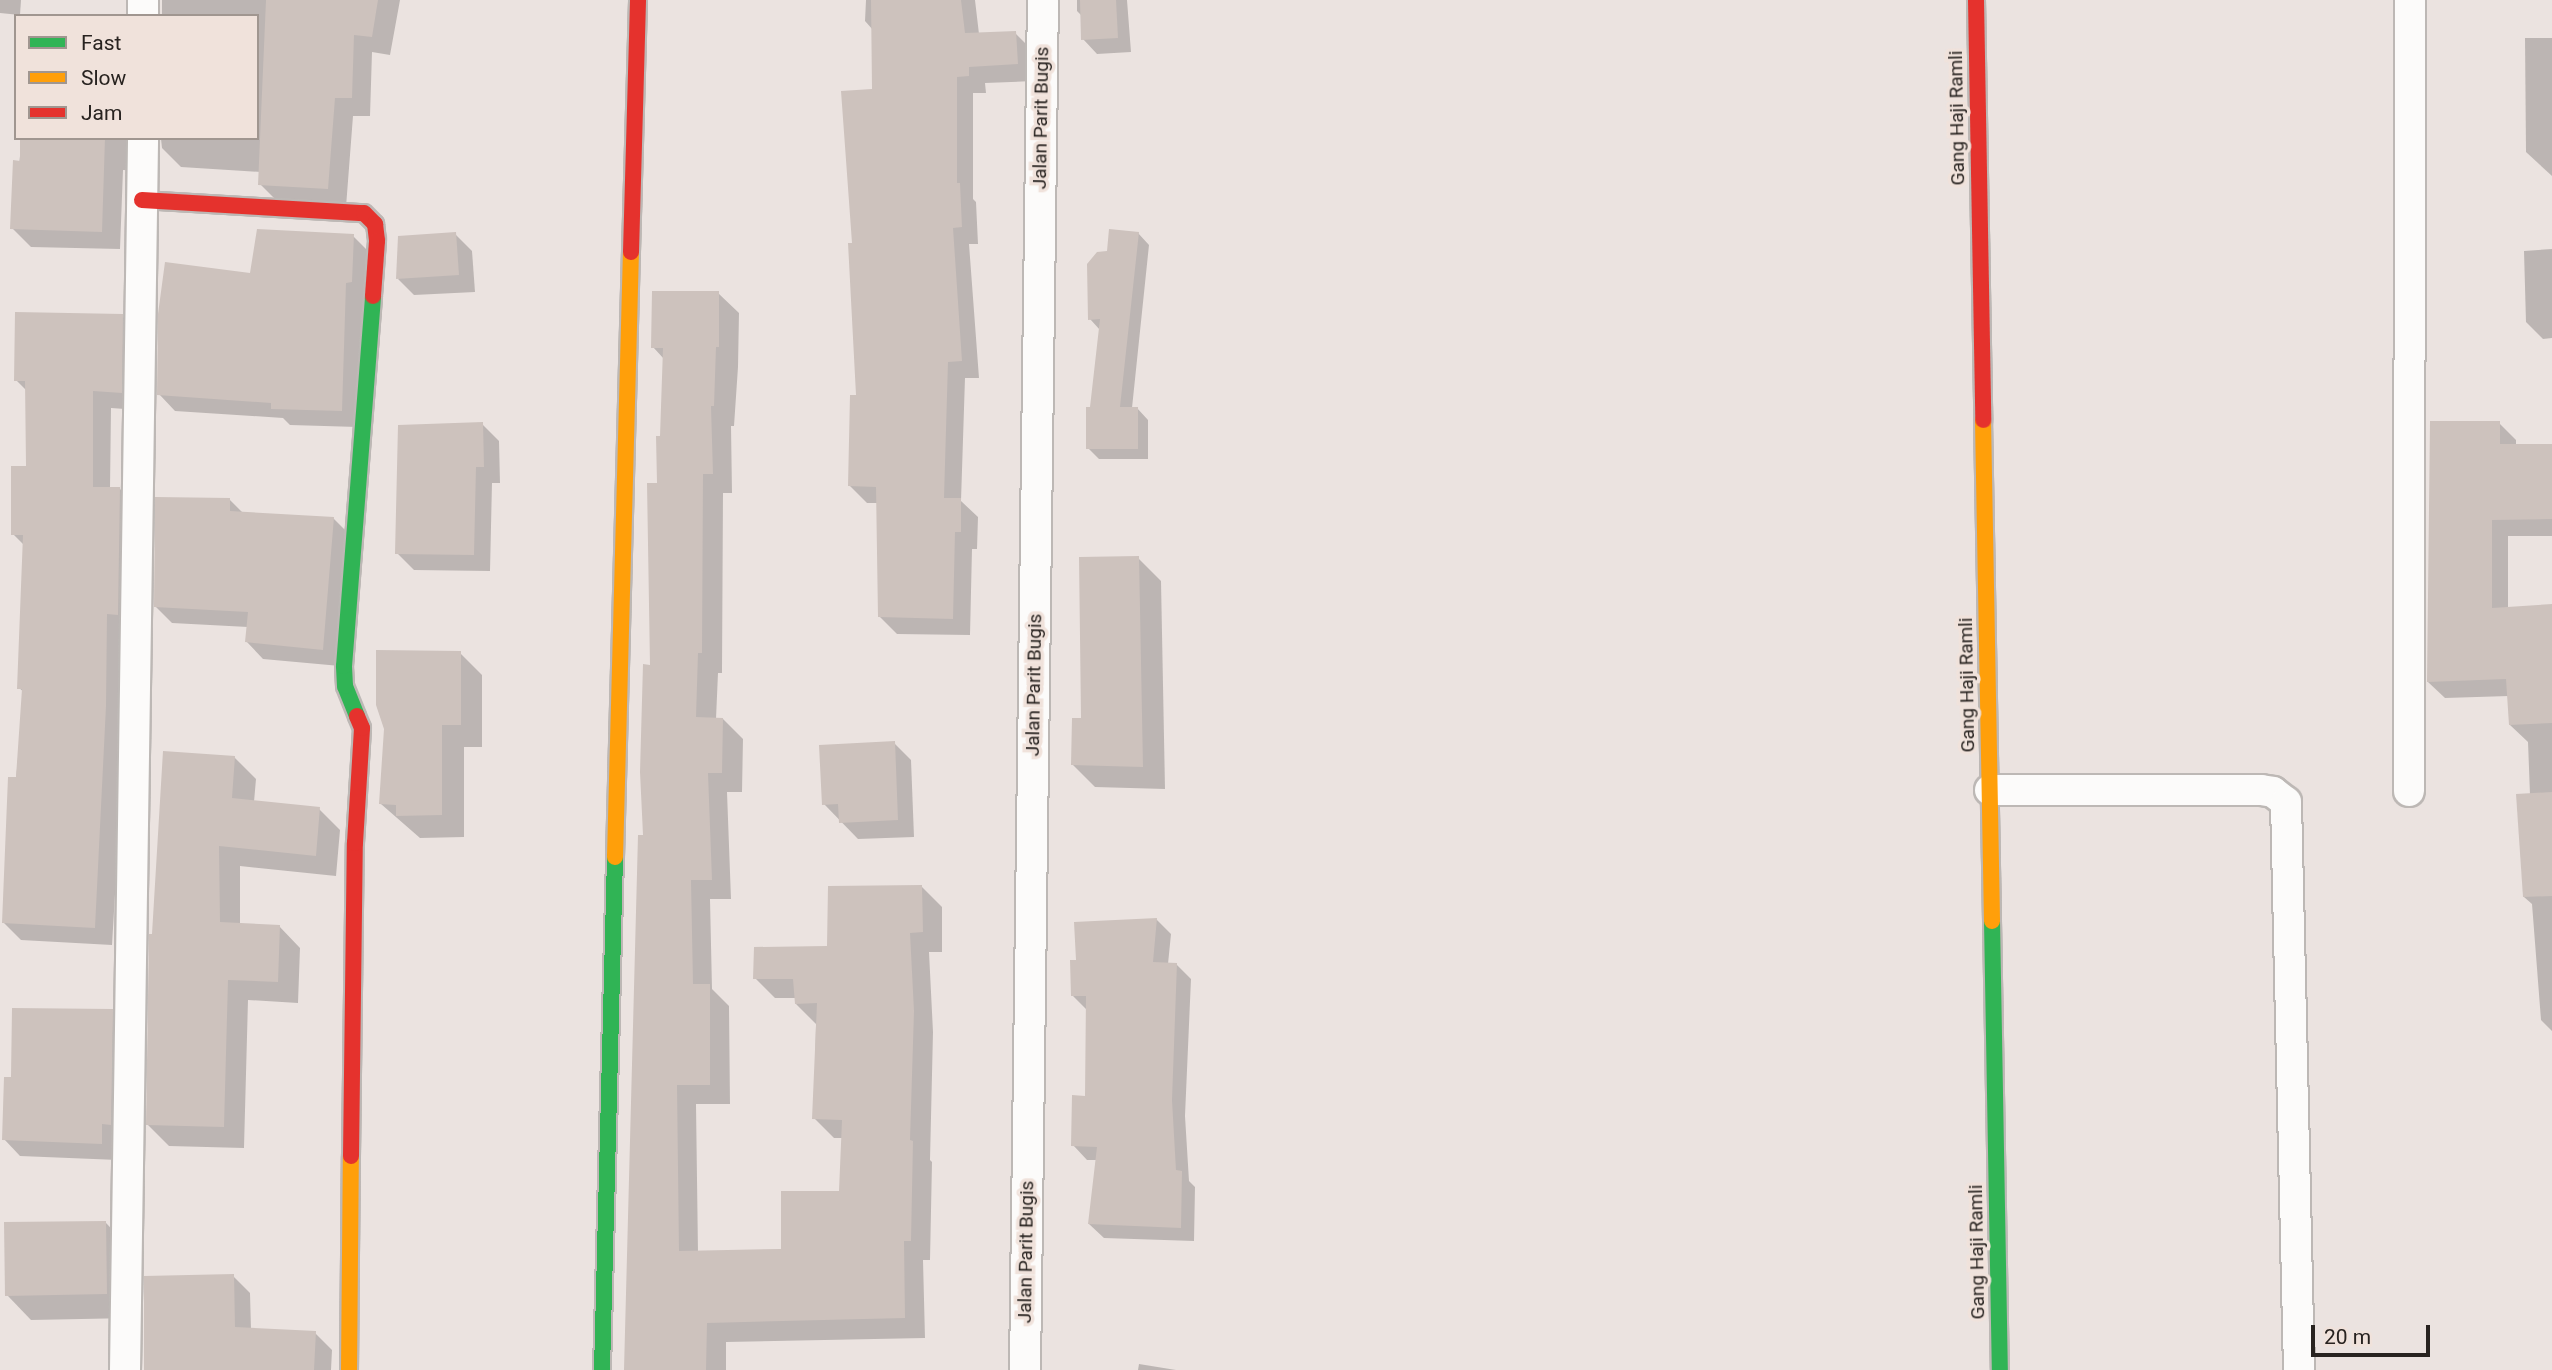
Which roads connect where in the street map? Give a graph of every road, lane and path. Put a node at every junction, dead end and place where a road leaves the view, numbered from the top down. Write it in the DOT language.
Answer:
graph roads {
  1 [pos="638,0"];
  2 [pos="1043,0"];
  3 [pos="1976,0"];
  4 [pos="2410,0"];
  5 [pos="143,140"];
  6 [pos="142,200"];
  7 [pos="1990,790"];
  8 [pos="2409,791"];
  9 [pos="125,1370"];
  10 [pos="349,1370"];
  11 [pos="602,1370"];
  12 [pos="1025,1370"];
  13 [pos="2000,1370"];
  14 [pos="2299,1370"];
  1 -- 11 [label="street"];
  2 -- 12 [label="street, Jalan Parit Bugis"];
  3 -- 7 [label="street, Gang Haji Ramli"];
  4 -- 8 [label="street"];
  5 -- 6 [label="street"];
  6 -- 9 [label="street"];
  6 -- 10 [label="street"];
  7 -- 13 [label="street, Gang Haji Ramli"];
  7 -- 14 [label="street"];
}
